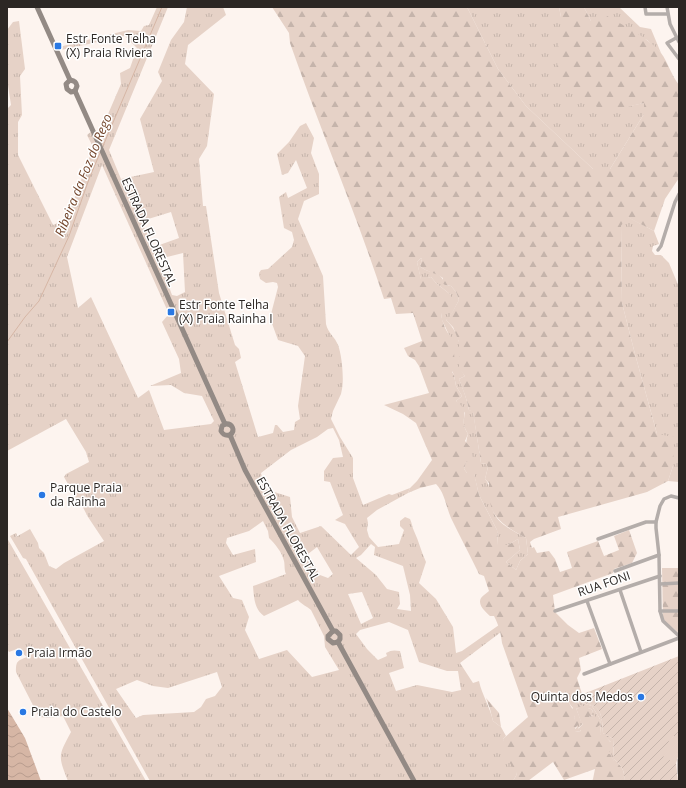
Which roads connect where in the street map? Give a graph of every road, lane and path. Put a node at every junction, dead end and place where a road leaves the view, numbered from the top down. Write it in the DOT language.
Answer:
graph roads {
  1 [pos="37,7"];
  2 [pos="645,7"];
  3 [pos="667,7"];
  4 [pos="667,14"];
  5 [pos="676,38"];
  6 [pos="679,42"];
  7 [pos="679,59"];
  8 [pos="70,80"];
  9 [pos="75,90"];
  10 [pos="679,194"];
  11 [pos="677,202"];
  12 [pos="658,250"];
  13 [pos="679,498"];
  14 [pos="656,522"];
  15 [pos="598,539"];
  16 [pos="659,555"];
  17 [pos="615,571"];
  18 [pos="660,576"];
  19 [pos="679,582"];
  20 [pos="660,584"];
  21 [pos="620,590"];
  22 [pos="587,601"];
  23 [pos="555,611"];
  24 [pos="660,611"];
  25 [pos="679,611"];
  26 [pos="333,631"];
  27 [pos="679,637"];
  28 [pos="338,642"];
  29 [pos="641,652"];
  30 [pos="610,664"];
  31 [pos="584,674"];
  32 [pos="679,760"];
  33 [pos="679,773"];
  34 [pos="414,781"];
  1 -- 8 [label="main road"];
  2 -- 4 [label="street"];
  3 -- 4 [label="street"];
  4 -- 5 [label="street"];
  5 -- 6 [label="street"];
  5 -- 7 [label="street"];
  8 -- 9 [label="main road"];
  8 -- 9 [label="main road"];
  9 -- 26 [label="main road, ESTRADA FLORESTAL"];
  10 -- 11 [label="street"];
  11 -- 12 [label="street"];
  13 -- 14 [label="street"];
  14 -- 15 [label="street"];
  14 -- 16 [label="street"];
  16 -- 17 [label="street"];
  16 -- 18 [label="street"];
  18 -- 20 [label="street"];
  18 -- 21 [label="street, RUA FONI"];
  19 -- 20 [label="street"];
  20 -- 24 [label="street"];
  21 -- 22 [label="street, RUA FONI"];
  21 -- 29 [label="street"];
  22 -- 23 [label="street, RUA FONI"];
  22 -- 30 [label="street"];
  24 -- 25 [label="street"];
  24 -- 27 [label="street"];
  26 -- 28 [label="main road"];
  26 -- 28 [label="main road"];
  27 -- 29 [label="street"];
  28 -- 34 [label="main road"];
  29 -- 30 [label="street"];
  30 -- 31 [label="street"];
  32 -- 33 [label="street"];
}
